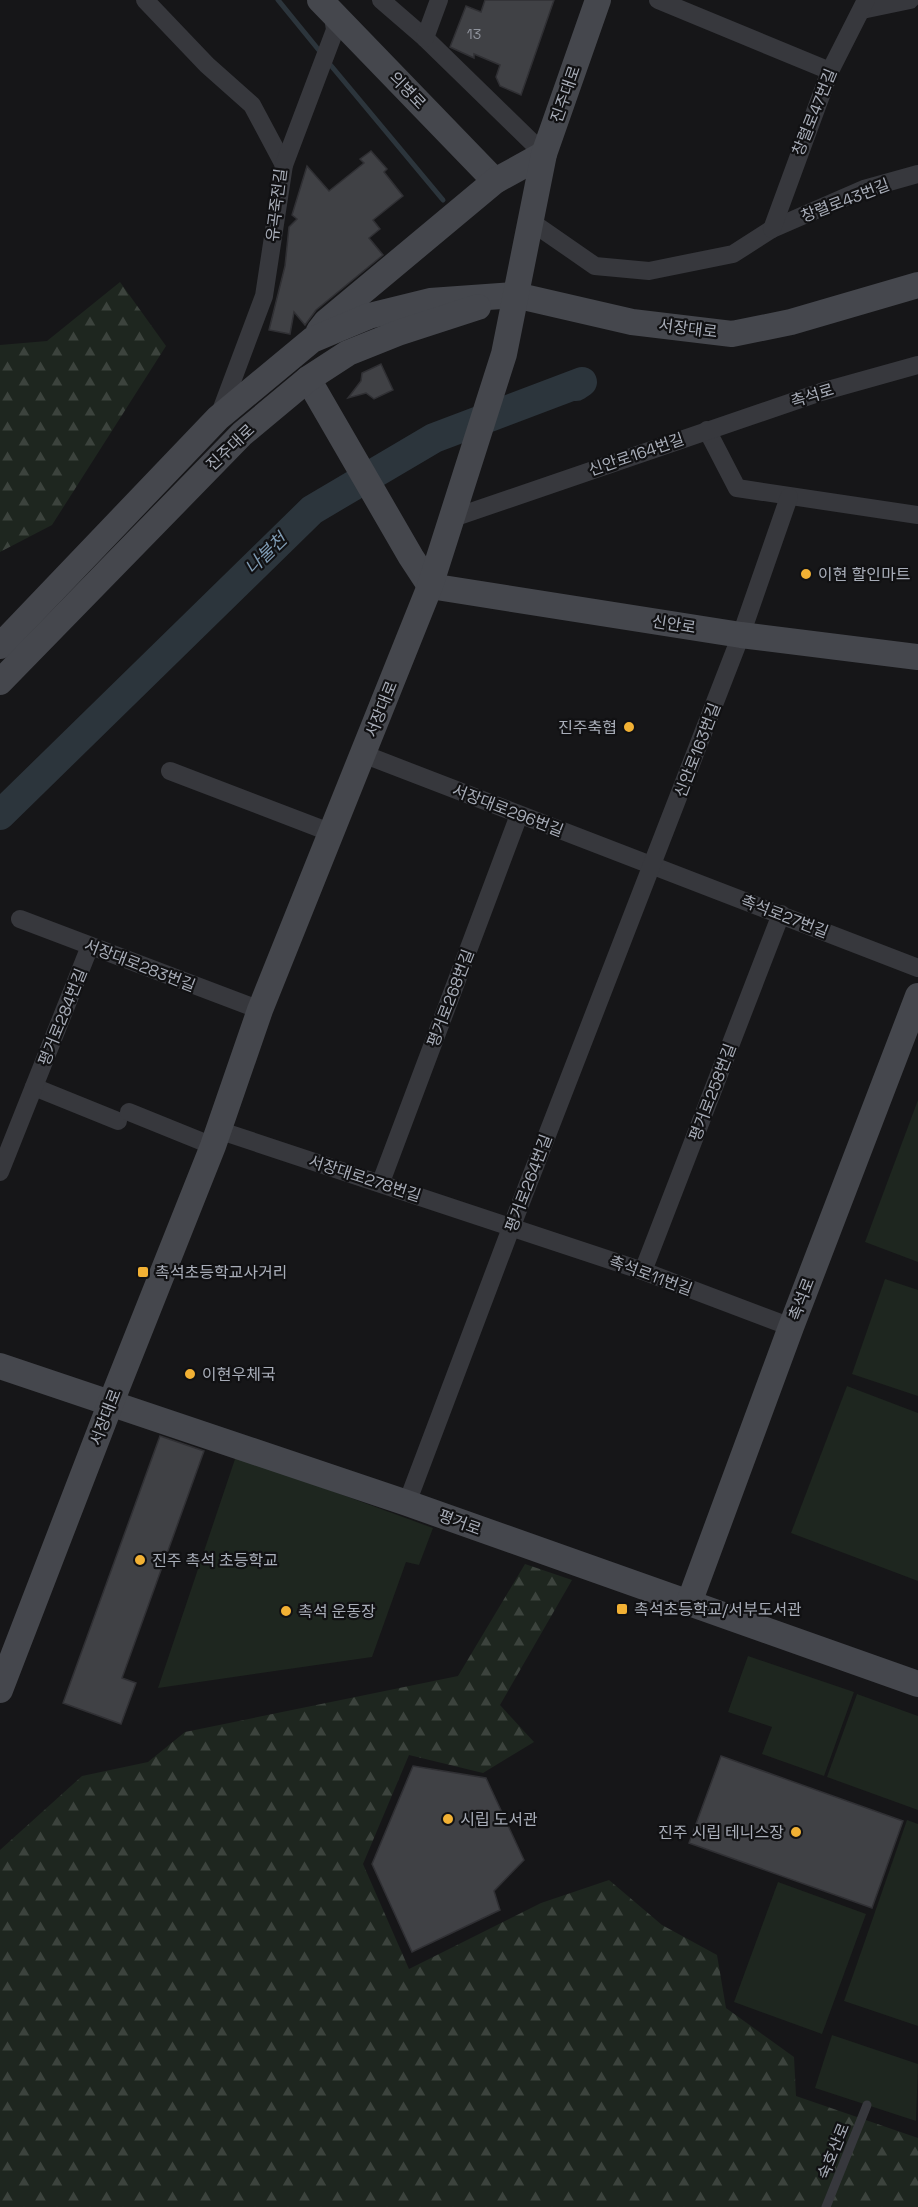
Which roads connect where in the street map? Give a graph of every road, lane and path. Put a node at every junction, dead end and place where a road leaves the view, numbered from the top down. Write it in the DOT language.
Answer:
graph roads {
  1 [pos="145,0"];
  2 [pos="381,0"];
  3 [pos="439,0"];
  4 [pos="598,0"];
  5 [pos="658,0"];
  6 [pos="910,0"];
  7 [pos="864,5"];
  8 [pos="330,10"];
  9 [pos="425,38"];
  10 [pos="830,71"];
  11 [pos="544,154"];
  12 [pos="284,165"];
  13 [pos="918,174"];
  14 [pos="495,181"];
  15 [pos="530,221"];
  16 [pos="772,229"];
  17 [pos="918,285"];
  18 [pos="515,295"];
  19 [pos="312,340"];
  20 [pos="918,365"];
  21 [pos="308,379"];
  22 [pos="218,418"];
  23 [pos="707,429"];
  24 [pos="789,497"];
  25 [pos="918,515"];
  26 [pos="453,518"];
  27 [pos="430,585"];
  28 [pos="741,635"];
  29 [pos="0,645"];
  30 [pos="918,657"];
  31 [pos="0,682"];
  32 [pos="363,754"];
  33 [pos="170,771"];
  34 [pos="519,815"];
  35 [pos="332,833"];
  36 [pos="652,865"];
  37 [pos="781,914"];
  38 [pos="20,919"];
  39 [pos="90,946"];
  40 [pos="918,969"];
  41 [pos="918,996"];
  42 [pos="260,1010"];
  43 [pos="34,1087"];
  44 [pos="216,1138"];
  45 [pos="6,1141"];
  46 [pos="0,1172"];
  47 [pos="381,1182"];
  48 [pos="511,1228"];
  49 [pos="643,1270"];
  50 [pos="790,1326"];
  51 [pos="0,1366"];
  52 [pos="110,1405"];
  53 [pos="408,1503"];
  54 [pos="689,1603"];
  55 [pos="918,1684"];
  56 [pos="0,1690"];
  57 [pos="867,2105"];
  58 [pos="826,2207"];
  1 -- 12 [label="street, 유곡죽전길"];
  2 -- 9 [label="street"];
  3 -- 9 [label="street"];
  4 -- 11 [label="street, 진주대로"];
  5 -- 10 [label="street"];
  6 -- 7 [label="street"];
  7 -- 10 [label="street, 창렬로47번길"];
  8 -- 12 [label="street"];
  8 -- 14 [label="street, 의병로"];
  9 -- 11 [label="street"];
  10 -- 16 [label="street, 창렬로47번길"];
  11 -- 14 [label="street"];
  11 -- 15 [label="street, 진주대로"];
  12 -- 22 [label="street, 유곡죽전길"];
  13 -- 16 [label="street, 창렬로43번길"];
  14 -- 19 [label="street"];
  15 -- 16 [label="street, 창렬로43번길"];
  15 -- 18 [label="street, 진주대로"];
  17 -- 18 [label="street, 서장대로"];
  18 -- 19 [label="street, 진주대로"];
  18 -- 21 [label="street, 진주대로"];
  18 -- 26 [label="street, 서장대로"];
  19 -- 22 [label="street, 진주대로"];
  20 -- 23 [label="street, 촉석로"];
  21 -- 27 [label="street"];
  21 -- 31 [label="street, 진주대로"];
  22 -- 29 [label="street, 진주대로"];
  23 -- 24 [label="street"];
  23 -- 26 [label="street, 신안로164번길"];
  24 -- 25 [label="street"];
  24 -- 28 [label="street"];
  26 -- 27 [label="street, 서장대로"];
  27 -- 28 [label="street, 신안로"];
  27 -- 32 [label="street, 서장대로"];
  28 -- 30 [label="street, 신안로"];
  28 -- 36 [label="street, 신안로163번길"];
  32 -- 34 [label="street, 서장대로296번길"];
  32 -- 35 [label="street, 서장대로"];
  33 -- 35 [label="street"];
  34 -- 36 [label="street, 서장대로296번길"];
  34 -- 47 [label="street, 평거로268번길"];
  35 -- 42 [label="street, 서장대로"];
  36 -- 37 [label="street, 촉석로27번길"];
  36 -- 48 [label="street, 평거로264번길"];
  37 -- 40 [label="street, 촉석로27번길"];
  37 -- 49 [label="street, 평거로258번길"];
  38 -- 39 [label="street, 서장대로283번길"];
  39 -- 42 [label="street, 서장대로283번길"];
  39 -- 43 [label="street, 평거로284번길"];
  41 -- 50 [label="street, 촉석로"];
  42 -- 44 [label="street, 서장대로"];
  43 -- 44 [label="street, 평거로284번길"];
  43 -- 45 [label="street, 평거로284번길"];
  44 -- 47 [label="street, 서장대로278번길"];
  44 -- 52 [label="street, 서장대로"];
  45 -- 46 [label="street, 평거로284번길"];
  47 -- 48 [label="street, 서장대로278번길"];
  48 -- 49 [label="street, 촉석로11번길"];
  48 -- 53 [label="street, 평거로264번길"];
  49 -- 50 [label="street, 촉석로11번길"];
  50 -- 54 [label="street, 촉석로"];
  51 -- 52 [label="street, 평거로"];
  52 -- 53 [label="street, 평거로"];
  52 -- 56 [label="street, 서장대로"];
  53 -- 54 [label="street, 평거로"];
  54 -- 55 [label="street, 평거로"];
  57 -- 58 [label="lane, 숙호산로"];
}
